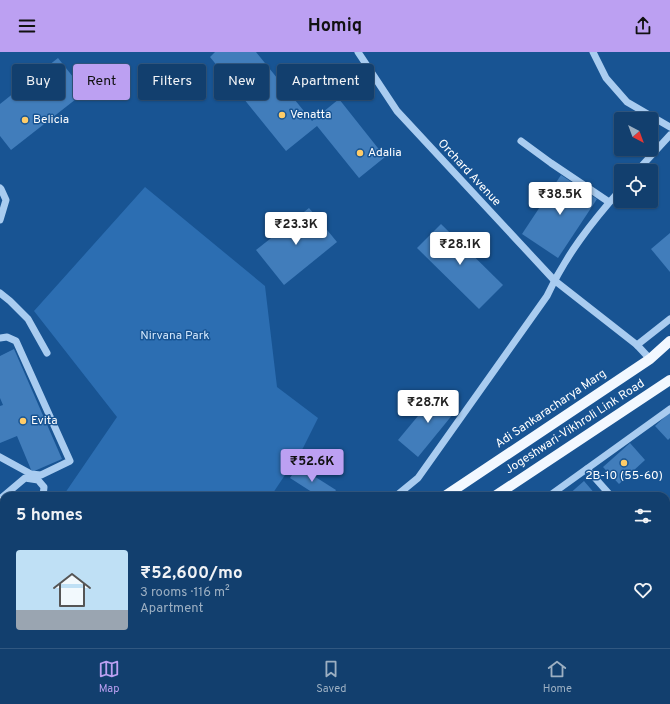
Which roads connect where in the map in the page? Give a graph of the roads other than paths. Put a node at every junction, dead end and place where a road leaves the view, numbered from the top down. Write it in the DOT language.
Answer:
graph roads {
  1 [pos="358,52"];
  2 [pos="593,52"];
  3 [pos="670,127"];
  4 [pos="670,134"];
  5 [pos="521,141"];
  6 [pos="642,164"];
  7 [pos="0,188"];
  8 [pos="614,197"];
  9 [pos="609,202"];
  10 [pos="0,220"];
  11 [pos="554,280"];
  12 [pos="0,293"];
  13 [pos="670,319"];
  14 [pos="0,337"];
  15 [pos="670,341"];
  16 [pos="637,345"];
  17 [pos="47,353"];
  18 [pos="650,359"];
  19 [pos="670,380"];
  20 [pos="670,409"];
  21 [pos="0,457"];
  22 [pos="587,469"];
  23 [pos="10,492"];
  24 [pos="43,492"];
  25 [pos="401,492"];
  26 [pos="451,492"];
  27 [pos="501,492"];
  28 [pos="555,492"];
  29 [pos="607,492"];
  1 -- 11 [label="street, Orchard Avenue"];
  2 -- 3 [label="street"];
  4 -- 6 [label="street"];
  5 -- 9 [label="street"];
  7 -- 10 [label="street"];
  8 -- 9 [label="street"];
  9 -- 11 [label="street"];
  11 -- 16 [label="street, Orchard Avenue"];
  11 -- 25 [label="street"];
  12 -- 17 [label="street"];
  13 -- 16 [label="street"];
  14 -- 21 [label="street"];
  15 -- 18 [label="main road, Adi Sankaracharya Marg"];
  16 -- 18 [label="street, Orchard Avenue"];
  18 -- 26 [label="main road, Adi Sankaracharya Marg"];
  19 -- 27 [label="main road, Jogeshwari-Vikhroli Link Road"];
  20 -- 22 [label="street"];
  22 -- 28 [label="street"];
  22 -- 29 [label="street"];
  23 -- 24 [label="street"];
}
